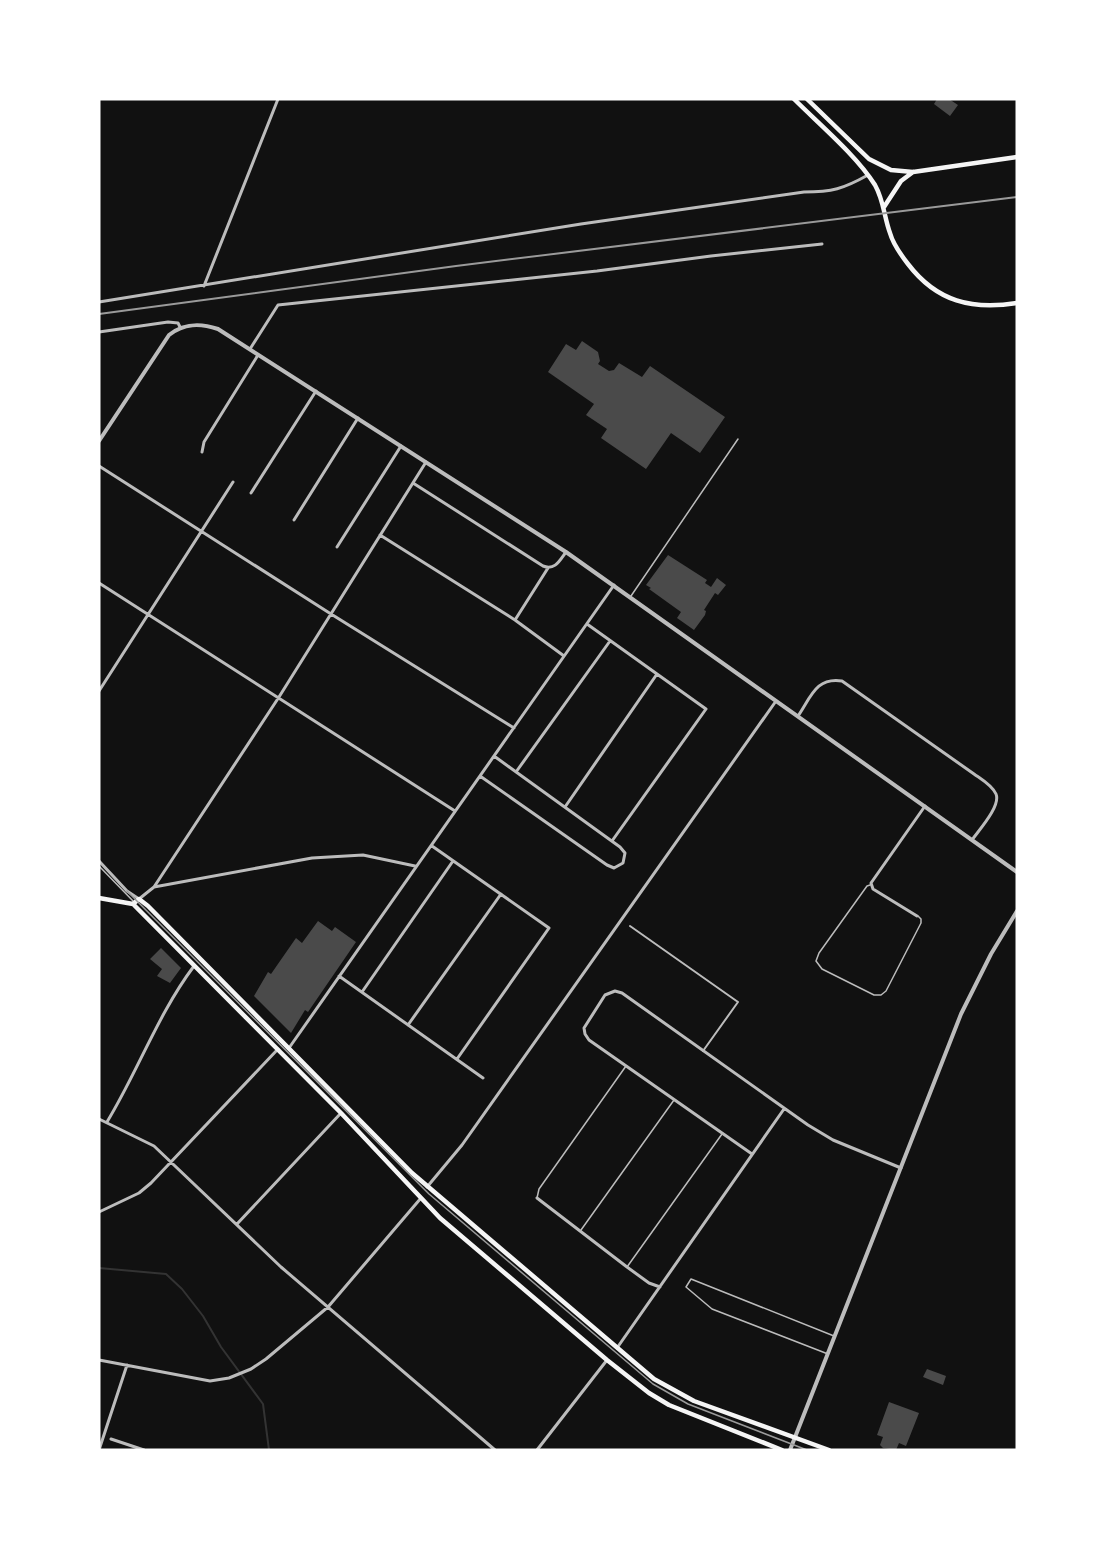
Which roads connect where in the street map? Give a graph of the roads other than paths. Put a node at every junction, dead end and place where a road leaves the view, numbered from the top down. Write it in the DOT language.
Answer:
graph roads {
  1 [pos="278,99"];
  2 [pos="794,99"];
  3 [pos="807,99"];
  4 [pos="1017,158"];
  5 [pos="914,172"];
  6 [pos="868,175"];
  7 [pos="884,207"];
  8 [pos="822,244"];
  9 [pos="204,286"];
  10 [pos="99,302"];
  11 [pos="1017,303"];
  12 [pos="180,327"];
  13 [pos="99,332"];
  14 [pos="250,349"];
  15 [pos="258,355"];
  16 [pos="316,391"];
  17 [pos="358,418"];
  18 [pos="738,439"];
  19 [pos="99,441"];
  20 [pos="402,446"];
  21 [pos="202,452"];
  22 [pos="426,462"];
  23 [pos="99,466"];
  24 [pos="233,482"];
  25 [pos="413,483"];
  26 [pos="251,493"];
  27 [pos="294,520"];
  28 [pos="201,531"];
  29 [pos="380,535"];
  30 [pos="337,547"];
  31 [pos="566,552"];
  32 [pos="548,568"];
  33 [pos="99,583"];
  34 [pos="614,585"];
  35 [pos="631,597"];
  36 [pos="148,614"];
  37 [pos="331,614"];
  38 [pos="515,620"];
  39 [pos="587,624"];
  40 [pos="610,641"];
  41 [pos="564,656"];
  42 [pos="657,674"];
  43 [pos="99,691"];
  44 [pos="279,697"];
  45 [pos="777,701"];
  46 [pos="798,716"];
  47 [pos="514,728"];
  48 [pos="494,756"];
  49 [pos="516,772"];
  50 [pos="480,776"];
  51 [pos="925,806"];
  52 [pos="565,807"];
  53 [pos="455,811"];
  54 [pos="972,840"];
  55 [pos="612,841"];
  56 [pos="431,845"];
  57 [pos="99,861"];
  58 [pos="453,861"];
  59 [pos="99,866"];
  60 [pos="416,866"];
  61 [pos="1017,872"];
  62 [pos="870,885"];
  63 [pos="154,887"];
  64 [pos="501,894"];
  65 [pos="99,898"];
  66 [pos="139,898"];
  67 [pos="134,903"];
  68 [pos="1017,910"];
  69 [pos="917,916"];
  70 [pos="630,926"];
  71 [pos="194,966"];
  72 [pos="339,976"];
  73 [pos="362,992"];
  74 [pos="408,1025"];
  75 [pos="289,1048"];
  76 [pos="278,1049"];
  77 [pos="703,1051"];
  78 [pos="457,1059"];
  79 [pos="626,1065"];
  80 [pos="483,1078"];
  81 [pos="675,1099"];
  82 [pos="784,1109"];
  83 [pos="341,1113"];
  84 [pos="99,1119"];
  85 [pos="107,1122"];
  86 [pos="722,1133"];
  87 [pos="752,1154"];
  88 [pos="171,1163"];
  89 [pos="901,1168"];
  90 [pos="427,1187"];
  91 [pos="421,1198"];
  92 [pos="537,1198"];
  93 [pos="99,1212"];
  94 [pos="237,1224"];
  95 [pos="580,1233"];
  96 [pos="627,1267"];
  97 [pos="660,1287"];
  98 [pos="328,1307"];
  99 [pos="836,1336"];
  100 [pos="617,1348"];
  101 [pos="829,1354"];
  102 [pos="99,1360"];
  103 [pos="607,1360"];
  104 [pos="127,1365"];
  105 [pos="796,1438"];
  106 [pos="111,1439"];
  107 [pos="99,1450"];
  108 [pos="144,1450"];
  109 [pos="495,1450"];
  110 [pos="537,1450"];
  111 [pos="783,1450"];
  112 [pos="790,1450"];
  113 [pos="829,1450"];
  1 -- 9 [label="street"];
  2 -- 6 [label="main road"];
  3 -- 5 [label="main road"];
  4 -- 5 [label="main road"];
  5 -- 7 [label="main road"];
  6 -- 7 [label="main road"];
  6 -- 9 [label="street"];
  7 -- 11 [label="main road"];
  8 -- 14 [label="street"];
  9 -- 10 [label="street"];
  12 -- 13 [label="street"];
  12 -- 14 [label="street"];
  12 -- 19 [label="street"];
  14 -- 15 [label="street"];
  15 -- 16 [label="street"];
  15 -- 21 [label="street"];
  16 -- 17 [label="street"];
  16 -- 26 [label="street"];
  17 -- 20 [label="street"];
  17 -- 27 [label="street"];
  18 -- 35 [label="lane"];
  20 -- 22 [label="street"];
  20 -- 30 [label="street"];
  22 -- 25 [label="street"];
  22 -- 31 [label="street"];
  23 -- 28 [label="street"];
  24 -- 28 [label="street"];
  25 -- 29 [label="street"];
  25 -- 32 [label="street"];
  28 -- 36 [label="street"];
  28 -- 37 [label="street"];
  29 -- 37 [label="street"];
  29 -- 38 [label="street"];
  31 -- 32 [label="street"];
  31 -- 34 [label="street"];
  32 -- 38 [label="street"];
  33 -- 36 [label="street"];
  34 -- 35 [label="street"];
  34 -- 39 [label="street"];
  35 -- 45 [label="street"];
  36 -- 43 [label="street"];
  36 -- 44 [label="street"];
  37 -- 44 [label="street"];
  37 -- 47 [label="street"];
  38 -- 41 [label="street"];
  39 -- 40 [label="street"];
  39 -- 41 [label="street"];
  40 -- 42 [label="street"];
  40 -- 49 [label="street"];
  41 -- 47 [label="street"];
  42 -- 52 [label="street"];
  42 -- 55 [label="street"];
  44 -- 53 [label="street"];
  44 -- 63 [label="street"];
  45 -- 46 [label="street"];
  45 -- 90 [label="street"];
  46 -- 51 [label="street"];
  46 -- 54 [label="street"];
  47 -- 48 [label="street"];
  48 -- 49 [label="street"];
  48 -- 50 [label="street"];
  49 -- 52 [label="street"];
  50 -- 53 [label="street"];
  50 -- 55 [label="street"];
  51 -- 54 [label="street"];
  51 -- 62 [label="street"];
  52 -- 55 [label="street"];
  53 -- 56 [label="street"];
  54 -- 61 [label="street"];
  56 -- 58 [label="street"];
  56 -- 60 [label="street"];
  57 -- 66 [label="street"];
  58 -- 64 [label="street"];
  58 -- 73 [label="street"];
  59 -- 67 [label="lane"];
  60 -- 63 [label="street"];
  60 -- 72 [label="street"];
  62 -- 69 [label="street"];
  62 -- 69 [label="lane"];
  63 -- 66 [label="street"];
  64 -- 74 [label="street"];
  64 -- 78 [label="street"];
  65 -- 67 [label="main road"];
  66 -- 67 [label="main road"];
  66 -- 75 [label="main road"];
  67 -- 71 [label="main road"];
  68 -- 89 [label="street"];
  70 -- 77 [label="street"];
  71 -- 76 [label="main road"];
  71 -- 85 [label="street"];
  72 -- 73 [label="street"];
  72 -- 75 [label="street"];
  73 -- 74 [label="street"];
  74 -- 78 [label="street"];
  75 -- 90 [label="main road"];
  76 -- 83 [label="main road"];
  76 -- 88 [label="street"];
  77 -- 79 [label="street"];
  77 -- 82 [label="street"];
  78 -- 80 [label="street"];
  79 -- 81 [label="street"];
  79 -- 92 [label="lane"];
  81 -- 86 [label="street"];
  81 -- 95 [label="lane"];
  82 -- 87 [label="street"];
  82 -- 89 [label="street"];
  83 -- 91 [label="main road"];
  83 -- 94 [label="street"];
  84 -- 85 [label="street"];
  85 -- 88 [label="street"];
  86 -- 87 [label="street"];
  86 -- 96 [label="lane"];
  87 -- 97 [label="street"];
  88 -- 93 [label="street"];
  88 -- 94 [label="street"];
  89 -- 99 [label="street"];
  90 -- 100 [label="main road"];
  91 -- 98 [label="street"];
  91 -- 103 [label="main road"];
  92 -- 95 [label="street"];
  94 -- 98 [label="street"];
  95 -- 96 [label="street"];
  96 -- 97 [label="street"];
  97 -- 100 [label="street"];
  98 -- 104 [label="street"];
  98 -- 109 [label="street"];
  99 -- 101 [label="street"];
  99 -- 101 [label="lane"];
  100 -- 105 [label="main road"];
  101 -- 105 [label="street"];
  102 -- 104 [label="street"];
  103 -- 110 [label="street"];
  103 -- 111 [label="main road"];
  104 -- 107 [label="street"];
  105 -- 112 [label="street"];
  105 -- 113 [label="main road"];
  106 -- 108 [label="street"];
}
